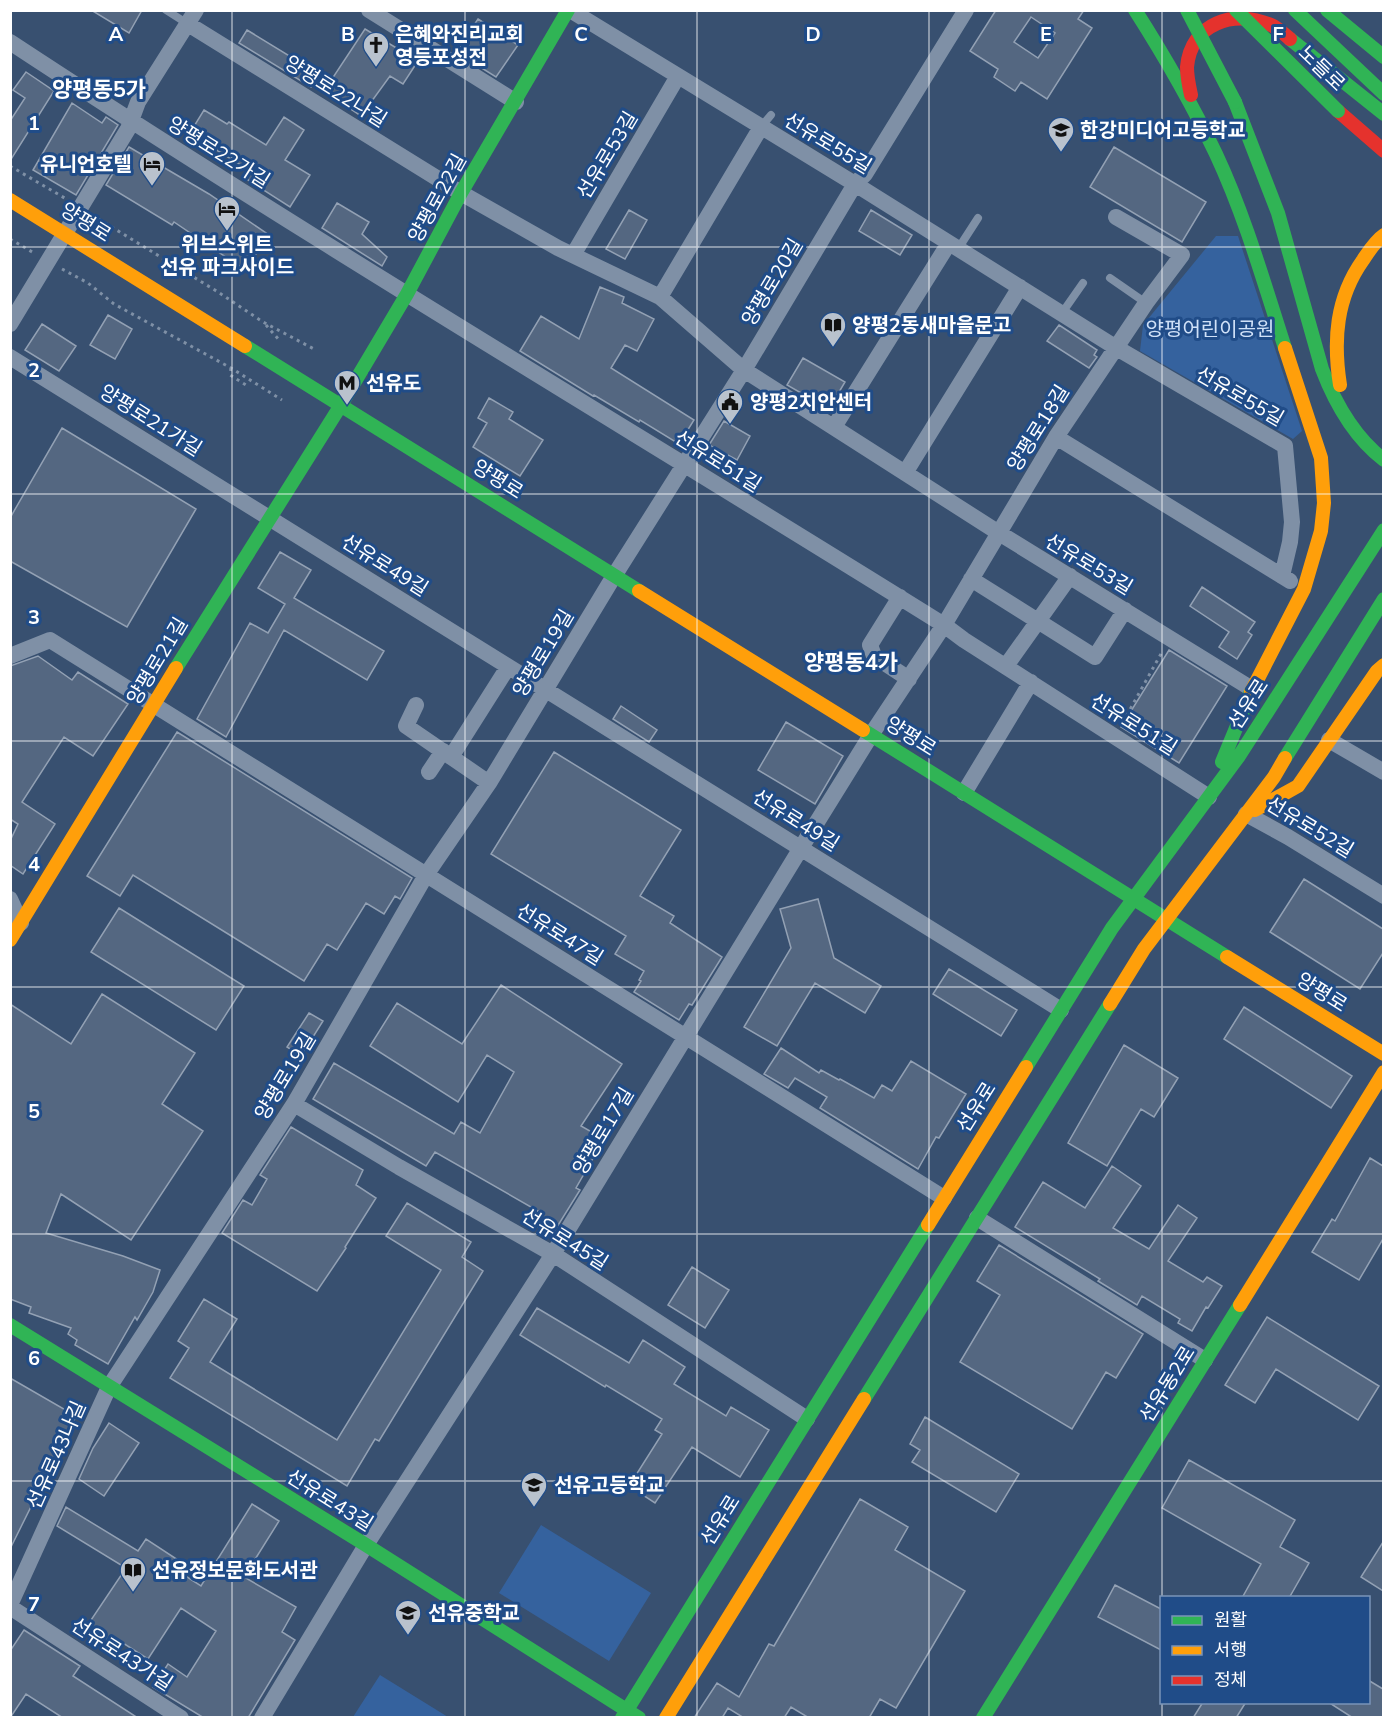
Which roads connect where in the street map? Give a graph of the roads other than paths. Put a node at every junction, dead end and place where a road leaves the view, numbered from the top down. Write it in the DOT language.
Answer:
graph roads {
  1 [pos="166,10"];
  2 [pos="369,10"];
  3 [pos="569,10"];
  4 [pos="966,10"];
  5 [pos="1135,10"];
  6 [pos="1187,10"];
  7 [pos="1236,10"];
  8 [pos="1295,10"];
  9 [pos="1326,10"];
  10 [pos="192,17"];
  11 [pos="10,42"];
  12 [pos="1383,57"];
  13 [pos="678,76"];
  14 [pos="1383,94"];
  15 [pos="516,102"];
  16 [pos="1194,111"];
  17 [pos="1383,114"];
  18 [pos="131,121"];
  19 [pos="766,121"];
  20 [pos="1383,151"];
  21 [pos="855,184"];
  22 [pos="461,193"];
  23 [pos="10,200"];
  24 [pos="1116,217"];
  25 [pos="978,218"];
  26 [pos="65,234"];
  27 [pos="1383,235"];
  28 [pos="953,246"];
  29 [pos="573,255"];
  30 [pos="1110,278"];
  31 [pos="1083,283"];
  32 [pos="1020,287"];
  33 [pos="406,294"];
  34 [pos="660,297"];
  35 [pos="1146,303"];
  36 [pos="1062,313"];
  37 [pos="10,324"];
  38 [pos="1115,347"];
  39 [pos="10,357"];
  40 [pos="744,370"];
  41 [pos="341,405"];
  42 [pos="1346,417"];
  43 [pos="834,427"];
  44 [pos="1056,437"];
  45 [pos="1383,460"];
  46 [pos="684,464"];
  47 [pos="905,473"];
  48 [pos="269,518"];
  49 [pos="1383,530"];
  50 [pos="999,533"];
  51 [pos="614,576"];
  52 [pos="1070,576"];
  53 [pos="1282,576"];
  54 [pos="971,579"];
  55 [pos="1304,589"];
  56 [pos="900,597"];
  57 [pos="1383,599"];
  58 [pos="1125,610"];
  59 [pos="1039,622"];
  60 [pos="944,625"];
  61 [pos="10,656"];
  62 [pos="1383,665"];
  63 [pos="1006,666"];
  64 [pos="508,667"];
  65 [pos="909,679"];
  66 [pos="1031,682"];
  67 [pos="1252,689"];
  68 [pos="546,690"];
  69 [pos="153,705"];
  70 [pos="416,705"];
  71 [pos="871,735"];
  72 [pos="1329,740"];
  73 [pos="447,754"];
  74 [pos="429,772"];
  75 [pos="1383,772"];
  76 [pos="489,783"];
  77 [pos="964,793"];
  78 [pos="1209,797"];
  79 [pos="1246,814"];
  80 [pos="801,848"];
  81 [pos="426,876"];
  82 [pos="1383,896"];
  83 [pos="1133,898"];
  84 [pos="10,899"];
  85 [pos="1168,920"];
  86 [pos="21,923"];
  87 [pos="10,940"];
  88 [pos="1061,1010"];
  89 [pos="686,1036"];
  90 [pos="1383,1054"];
  91 [pos="1383,1072"];
  92 [pos="294,1104"];
  93 [pos="944,1197"];
  94 [pos="977,1218"];
  95 [pos="553,1254"];
  96 [pos="10,1325"];
  97 [pos="1205,1360"];
  98 [pos="109,1387"];
  99 [pos="807,1419"];
  100 [pos="366,1545"];
  101 [pos="10,1606"];
  102 [pos="624,1714"];
  103 [pos="181,1718"];
  104 [pos="262,1718"];
  105 [pos="639,1718"];
  106 [pos="666,1718"];
  107 [pos="983,1718"];
  1 -- 10 [label="lane"];
  2 -- 15 [label="street"];
  3 -- 13 [label="street, 선유로55길"];
  3 -- 15 [label="main road, 양평로22길"];
  4 -- 21 [label="street, 양평로20길"];
  5 -- 16 [label="main road"];
  6 -- 42 [label="main road, bridge"];
  7 -- 20 [label="main road, 노들로, bridge"];
  8 -- 14 [label="main road, 노들로"];
  9 -- 12 [label="main road"];
  10 -- 18 [label="street"];
  10 -- 22 [label="street, 양평로22나길"];
  11 -- 18 [label="street, 양평로22가길"];
  13 -- 19 [label="street, 선유로55길"];
  13 -- 29 [label="street, 선유로53길"];
  15 -- 22 [label="main road, 양평로22길"];
  16 -- 17 [label="main road"];
  16 -- 55 [label="main road"];
  18 -- 26 [label="street"];
  18 -- 33 [label="street, 양평로22가길"];
  19 -- 21 [label="street, 선유로55길"];
  19 -- 34 [label="street"];
  21 -- 28 [label="street, 선유로55길"];
  21 -- 40 [label="street, 양평로20길"];
  22 -- 29 [label="street, 선유로53길"];
  22 -- 33 [label="main road, 양평로22길"];
  23 -- 26 [label="main road, 양평로"];
  24 -- 35 [label="street, 양평로18길"];
  25 -- 28 [label="lane"];
  26 -- 37 [label="street"];
  26 -- 41 [label="main road, 양평로"];
  27 -- 42 [label="main road"];
  28 -- 32 [label="street, 선유로55길"];
  28 -- 43 [label="street"];
  29 -- 34 [label="street, 선유로53길"];
  30 -- 35 [label="lane"];
  31 -- 36 [label="lane"];
  32 -- 36 [label="street, 선유로55길"];
  32 -- 47 [label="street"];
  33 -- 41 [label="main road, 양평로22길"];
  33 -- 46 [label="street, 선유로51길"];
  34 -- 40 [label="street, 선유로53길"];
  35 -- 38 [label="street, 양평로18길"];
  36 -- 38 [label="street, 선유로55길"];
  38 -- 44 [label="street, 양평로18길"];
  38 -- 53 [label="street, 선유로55길"];
  39 -- 48 [label="street, 양평로21가길"];
  40 -- 43 [label="street, 선유로53길"];
  40 -- 46 [label="street, 양평로20길"];
  41 -- 48 [label="main road, 양평로21길"];
  41 -- 51 [label="main road, 양평로"];
  42 -- 45 [label="main road"];
  43 -- 47 [label="street, 선유로53길"];
  44 -- 50 [label="street, 양평로18길"];
  44 -- 53 [label="street"];
  46 -- 51 [label="street, 양평로20길"];
  46 -- 56 [label="street, 선유로51길"];
  47 -- 50 [label="street, 선유로53길"];
  48 -- 64 [label="street, 선유로49길"];
  48 -- 69 [label="main road, 양평로21길"];
  49 -- 78 [label="main road, 선유로"];
  50 -- 52 [label="street, 선유로53길"];
  50 -- 54 [label="street, 양평로18길"];
  51 -- 68 [label="street, 양평로19길"];
  51 -- 71 [label="main road, 양평로"];
  52 -- 58 [label="street, 선유로53길"];
  52 -- 59 [label="street"];
  53 -- 55 [label="street"];
  54 -- 59 [label="street"];
  54 -- 60 [label="street, 양평로18길"];
  55 -- 67 [label="main road"];
  56 -- 60 [label="street, 선유로51길"];
  56 -- 65 [label="street"];
  57 -- 79 [label="main road"];
  58 -- 59 [label="street"];
  58 -- 67 [label="street, 선유로53길"];
  59 -- 63 [label="street"];
  60 -- 63 [label="street, 선유로51길"];
  60 -- 65 [label="street, 양평로18길"];
  61 -- 69 [label="street, 선유로47길"];
  62 -- 72 [label="main road"];
  63 -- 66 [label="street, 선유로51길"];
  64 -- 68 [label="street, 선유로49길"];
  64 -- 73 [label="street"];
  65 -- 71 [label="street, 양평로18길"];
  66 -- 77 [label="street"];
  66 -- 78 [label="street, 선유로51길"];
  67 -- 78 [label="main road"];
  68 -- 76 [label="street, 양평로19길"];
  68 -- 80 [label="street, 선유로49길"];
  69 -- 81 [label="street, 선유로47길"];
  69 -- 86 [label="main road, 양평로21길"];
  70 -- 73 [label="street"];
  71 -- 77 [label="main road, 양평로"];
  71 -- 80 [label="street, 양평로17길"];
  72 -- 75 [label="street"];
  72 -- 79 [label="main road"];
  73 -- 74 [label="street"];
  73 -- 76 [label="street"];
  76 -- 81 [label="street, 양평로19길"];
  77 -- 83 [label="main road, 양평로"];
  78 -- 83 [label="main road, 선유로"];
  79 -- 82 [label="street, 선유로52길"];
  79 -- 85 [label="main road"];
  80 -- 88 [label="street, 선유로49길"];
  80 -- 89 [label="street, 양평로17길"];
  81 -- 89 [label="street, 선유로47길"];
  81 -- 92 [label="street, 양평로19길"];
  83 -- 85 [label="main road, 양평로"];
  83 -- 88 [label="main road, 선유로"];
  84 -- 86 [label="street"];
  85 -- 90 [label="main road, 양평로"];
  85 -- 94 [label="main road"];
  86 -- 87 [label="main road, 양평로21길"];
  88 -- 93 [label="main road, 선유로"];
  89 -- 93 [label="street, 선유로47길"];
  89 -- 95 [label="street, 양평로17길"];
  91 -- 97 [label="main road, 선유동2로"];
  92 -- 95 [label="street, 선유로45길"];
  92 -- 98 [label="street, 양평로19길"];
  93 -- 99 [label="main road, 선유로"];
  94 -- 97 [label="street"];
  94 -- 106 [label="main road"];
  95 -- 99 [label="street, 선유로45길"];
  95 -- 100 [label="street, 양평로17길"];
  96 -- 98 [label="main road, 선유로43길"];
  97 -- 107 [label="main road, 선유동2로"];
  98 -- 100 [label="main road, 선유로43길"];
  98 -- 101 [label="street, 선유로43나길"];
  99 -- 102 [label="main road, 선유로"];
  100 -- 102 [label="main road, 선유로43길"];
  100 -- 104 [label="street"];
  101 -- 103 [label="street, 선유로43가길"];
  102 -- 105 [label="main road, 선유로43길"];
}
